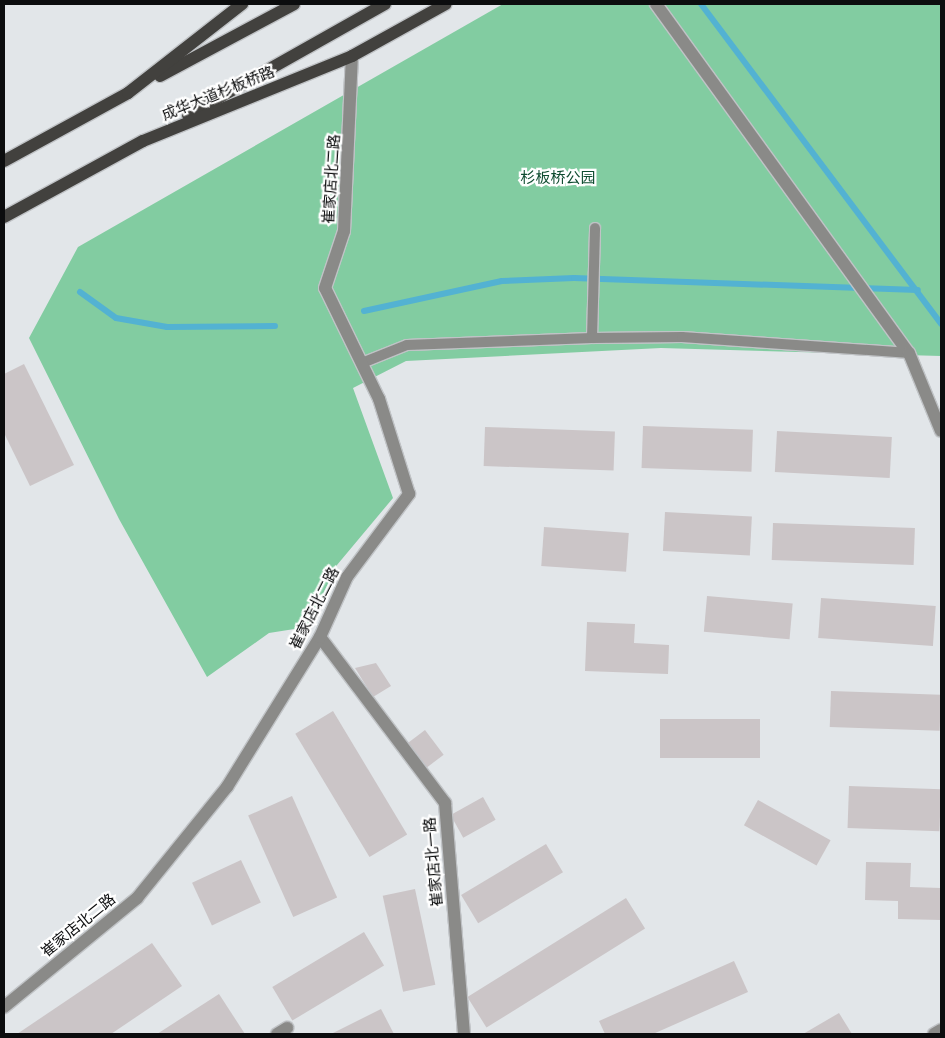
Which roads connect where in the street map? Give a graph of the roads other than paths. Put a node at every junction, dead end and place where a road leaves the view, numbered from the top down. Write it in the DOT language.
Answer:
graph roads {
  1 [pos="242,4"];
  2 [pos="294,4"];
  3 [pos="385,4"];
  4 [pos="446,4"];
  5 [pos="656,4"];
  6 [pos="352,56"];
  7 [pos="128,93"];
  8 [pos="142,141"];
  9 [pos="4,161"];
  10 [pos="4,217"];
  11 [pos="595,228"];
  12 [pos="592,338"];
  13 [pos="909,353"];
  14 [pos="362,363"];
  15 [pos="941,431"];
  16 [pos="320,637"];
  17 [pos="4,1007"];
  18 [pos="941,1030"];
  19 [pos="464,1034"];
  20 [pos="934,1034"];
  1 -- 7 [label="main road"];
  2 -- 7 [label="main road"];
  3 -- 8 [label="main road"];
  4 -- 6 [label="main road, 成华大道杉板桥路"];
  5 -- 13 [label="street"];
  6 -- 8 [label="main road, 成华大道杉板桥路"];
  6 -- 14 [label="street, 崔家店北二路"];
  7 -- 9 [label="main road"];
  8 -- 10 [label="main road, 成华大道杉板桥路"];
  11 -- 12 [label="lane"];
  12 -- 13 [label="lane"];
  12 -- 14 [label="lane"];
  13 -- 15 [label="street"];
  14 -- 16 [label="street, 崔家店北二路"];
  16 -- 17 [label="street, 崔家店北二路"];
  16 -- 19 [label="street, 崔家店北一路"];
  18 -- 20 [label="street"];
}
